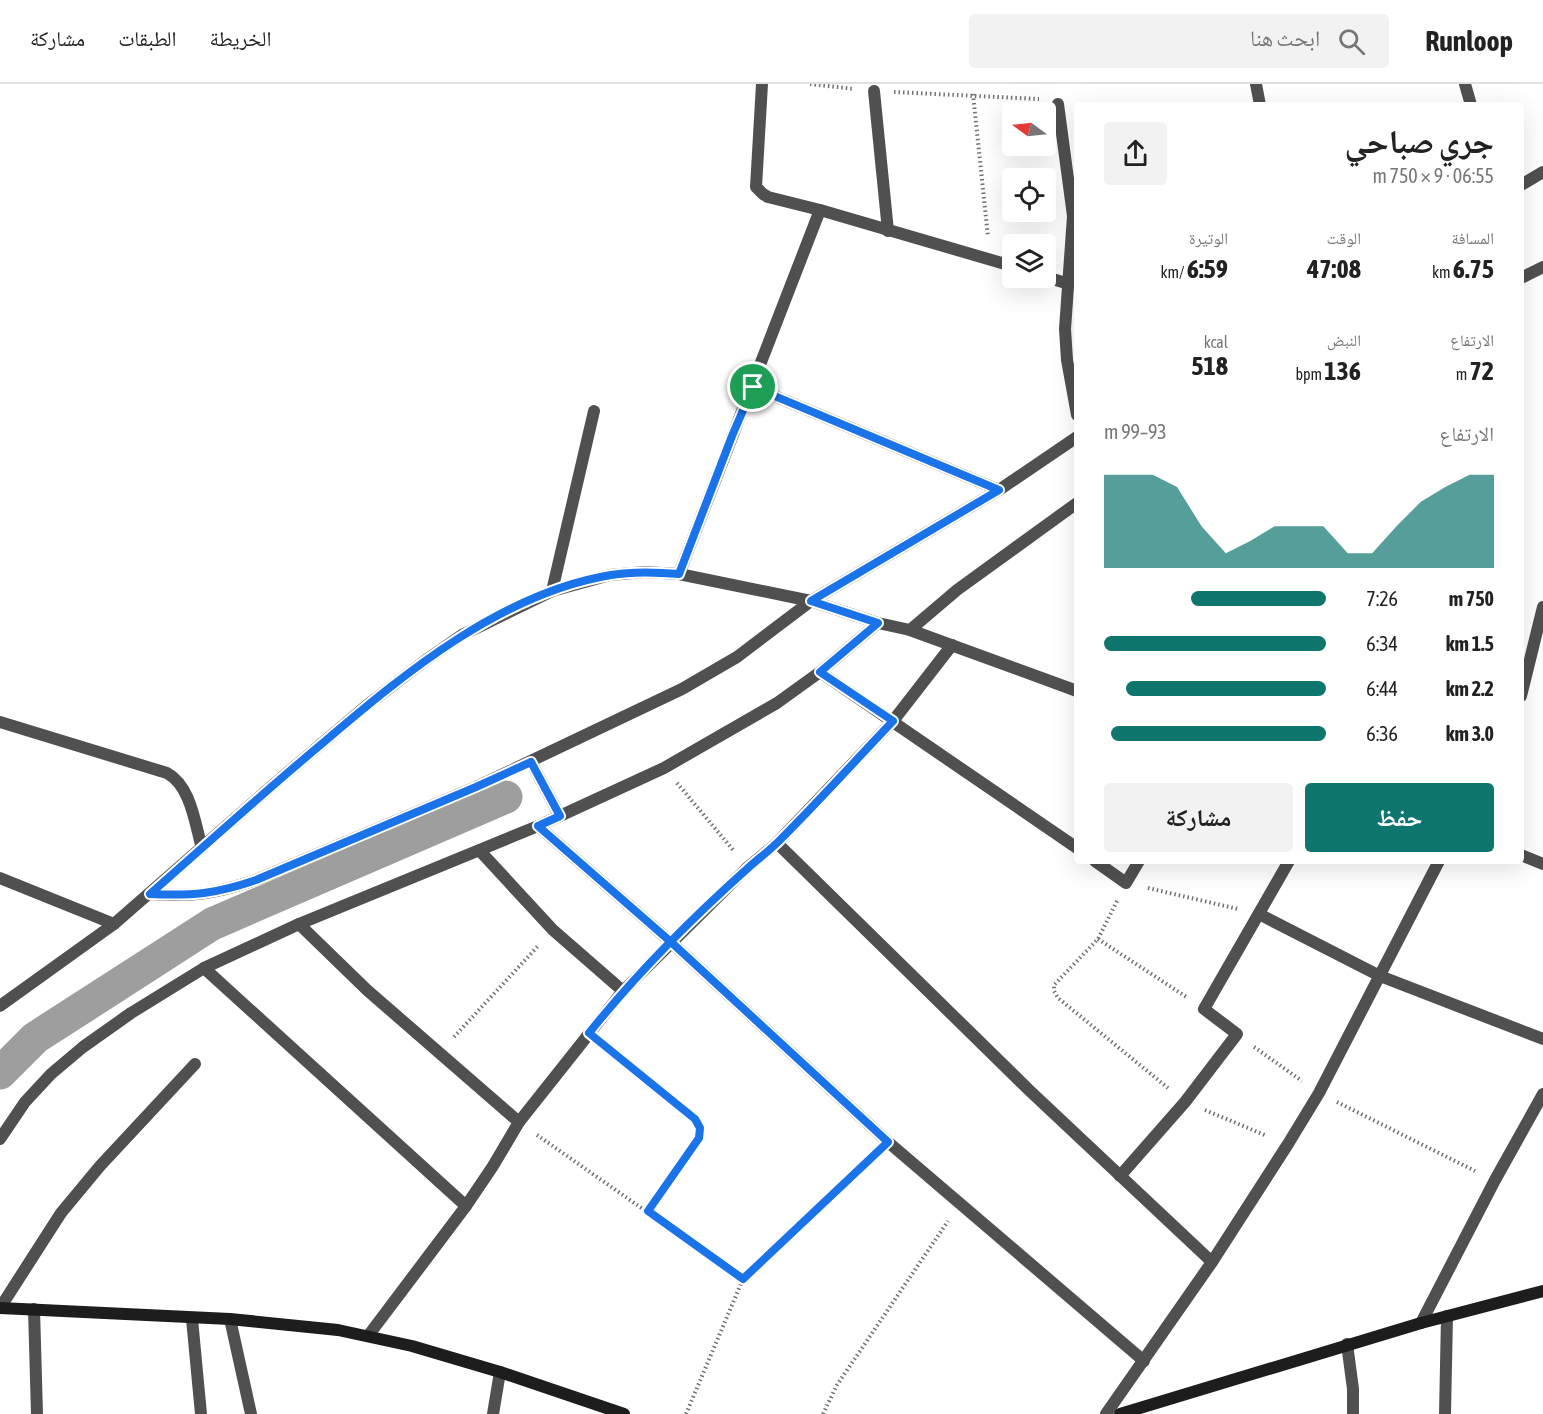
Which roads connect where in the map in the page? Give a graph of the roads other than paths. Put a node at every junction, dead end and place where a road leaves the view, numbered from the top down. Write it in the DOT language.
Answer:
graph roads {
  1 [pos="762,84"];
  2 [pos="1256,84"];
  3 [pos="1466,84"];
  4 [pos="874,91"];
  5 [pos="1259,102"];
  6 [pos="1470,102"];
  7 [pos="1058,104"];
  8 [pos="1543,172"];
  9 [pos="1524,183"];
  10 [pos="1074,209"];
  11 [pos="820,210"];
  12 [pos="1074,227"];
  13 [pos="888,231"];
  14 [pos="1002,262"];
  15 [pos="1543,267"];
  16 [pos="1524,275"];
  17 [pos="1056,280"];
  18 [pos="1069,284"];
  19 [pos="753,387"];
  20 [pos="1074,398"];
  21 [pos="594,411"];
  22 [pos="1074,440"];
  23 [pos="999,490"];
  24 [pos="1074,505"];
  25 [pos="679,574"];
  26 [pos="552,591"];
  27 [pos="811,601"];
  28 [pos="1543,607"];
  29 [pos="878,623"];
  30 [pos="910,630"];
  31 [pos="952,645"];
  32 [pos="820,672"];
  33 [pos="1524,684"];
  34 [pos="1074,691"];
  35 [pos="893,721"];
  36 [pos="0,722"];
  37 [pos="531,762"];
  38 [pos="560,816"];
  39 [pos="538,826"];
  40 [pos="777,843"];
  41 [pos="1074,846"];
  42 [pos="202,848"];
  43 [pos="480,851"];
  44 [pos="1524,856"];
  45 [pos="1099,864"];
  46 [pos="1137,864"];
  47 [pos="1287,864"];
  48 [pos="1437,864"];
  49 [pos="1543,864"];
  50 [pos="0,878"];
  51 [pos="150,894"];
  52 [pos="1259,914"];
  53 [pos="114,924"];
  54 [pos="299,924"];
  55 [pos="671,942"];
  56 [pos="204,968"];
  57 [pos="1380,976"];
  58 [pos="623,991"];
  59 [pos="0,1006"];
  60 [pos="1543,1039"];
  61 [pos="195,1064"];
  62 [pos="1543,1094"];
  63 [pos="519,1122"];
  64 [pos="0,1139"];
  65 [pos="1120,1176"];
  66 [pos="466,1206"];
  67 [pos="1212,1262"];
  68 [pos="1543,1291"];
  69 [pos="0,1308"];
  70 [pos="34,1310"];
  71 [pos="1447,1316"];
  72 [pos="192,1318"];
  73 [pos="230,1319"];
  74 [pos="1421,1323"];
  75 [pos="368,1336"];
  76 [pos="1347,1344"];
  77 [pos="1144,1361"];
  78 [pos="500,1372"];
  79 [pos="38,1414"];
  80 [pos="201,1414"];
  81 [pos="251,1414"];
  82 [pos="493,1414"];
  83 [pos="624,1414"];
  84 [pos="1106,1414"];
  85 [pos="1120,1414"];
  86 [pos="1353,1414"];
  87 [pos="1445,1414"];
  1 -- 11 [label="street"];
  2 -- 5 [label="street"];
  3 -- 6 [label="street"];
  4 -- 13 [label="street"];
  7 -- 10 [label="street"];
  8 -- 9 [label="street"];
  11 -- 13 [label="street"];
  11 -- 19 [label="street"];
  12 -- 18 [label="street"];
  13 -- 14 [label="street"];
  15 -- 16 [label="street"];
  17 -- 18 [label="street"];
  18 -- 20 [label="street"];
  19 -- 23 [label="street"];
  19 -- 25 [label="street"];
  21 -- 26 [label="street"];
  22 -- 23 [label="street"];
  23 -- 27 [label="street"];
  24 -- 30 [label="street"];
  25 -- 26 [label="street"];
  25 -- 27 [label="street"];
  26 -- 42 [label="street"];
  27 -- 29 [label="street"];
  27 -- 37 [label="street"];
  28 -- 33 [label="street"];
  29 -- 30 [label="street"];
  29 -- 32 [label="street"];
  30 -- 31 [label="street"];
  31 -- 34 [label="street"];
  31 -- 35 [label="street"];
  32 -- 35 [label="street"];
  32 -- 38 [label="street"];
  35 -- 40 [label="street"];
  35 -- 41 [label="street"];
  36 -- 42 [label="street"];
  37 -- 38 [label="street"];
  37 -- 51 [label="street"];
  38 -- 39 [label="street"];
  39 -- 43 [label="street"];
  39 -- 55 [label="street"];
  40 -- 55 [label="street"];
  40 -- 65 [label="street"];
  42 -- 51 [label="street"];
  43 -- 54 [label="street"];
  43 -- 58 [label="street"];
  44 -- 49 [label="street"];
  45 -- 46 [label="street"];
  47 -- 52 [label="street"];
  48 -- 57 [label="street"];
  50 -- 53 [label="street"];
  51 -- 53 [label="street"];
  52 -- 57 [label="street"];
  52 -- 65 [label="street"];
  53 -- 59 [label="street"];
  54 -- 56 [label="street"];
  54 -- 63 [label="street"];
  55 -- 58 [label="street"];
  55 -- 77 [label="street"];
  56 -- 64 [label="street"];
  56 -- 66 [label="street"];
  57 -- 60 [label="street"];
  57 -- 67 [label="street"];
  58 -- 63 [label="street"];
  61 -- 69 [label="street"];
  62 -- 74 [label="street"];
  63 -- 66 [label="street"];
  65 -- 67 [label="street"];
  66 -- 75 [label="street"];
  67 -- 77 [label="street"];
  68 -- 71 [label="main road"];
  69 -- 70 [label="main road"];
  70 -- 72 [label="main road"];
  70 -- 79 [label="street"];
  71 -- 74 [label="main road"];
  71 -- 87 [label="street"];
  72 -- 73 [label="main road"];
  72 -- 80 [label="street"];
  73 -- 75 [label="main road"];
  73 -- 81 [label="street"];
  74 -- 76 [label="main road"];
  75 -- 78 [label="main road"];
  76 -- 85 [label="main road"];
  76 -- 86 [label="street"];
  77 -- 84 [label="street"];
  78 -- 82 [label="street"];
  78 -- 83 [label="main road"];
}
